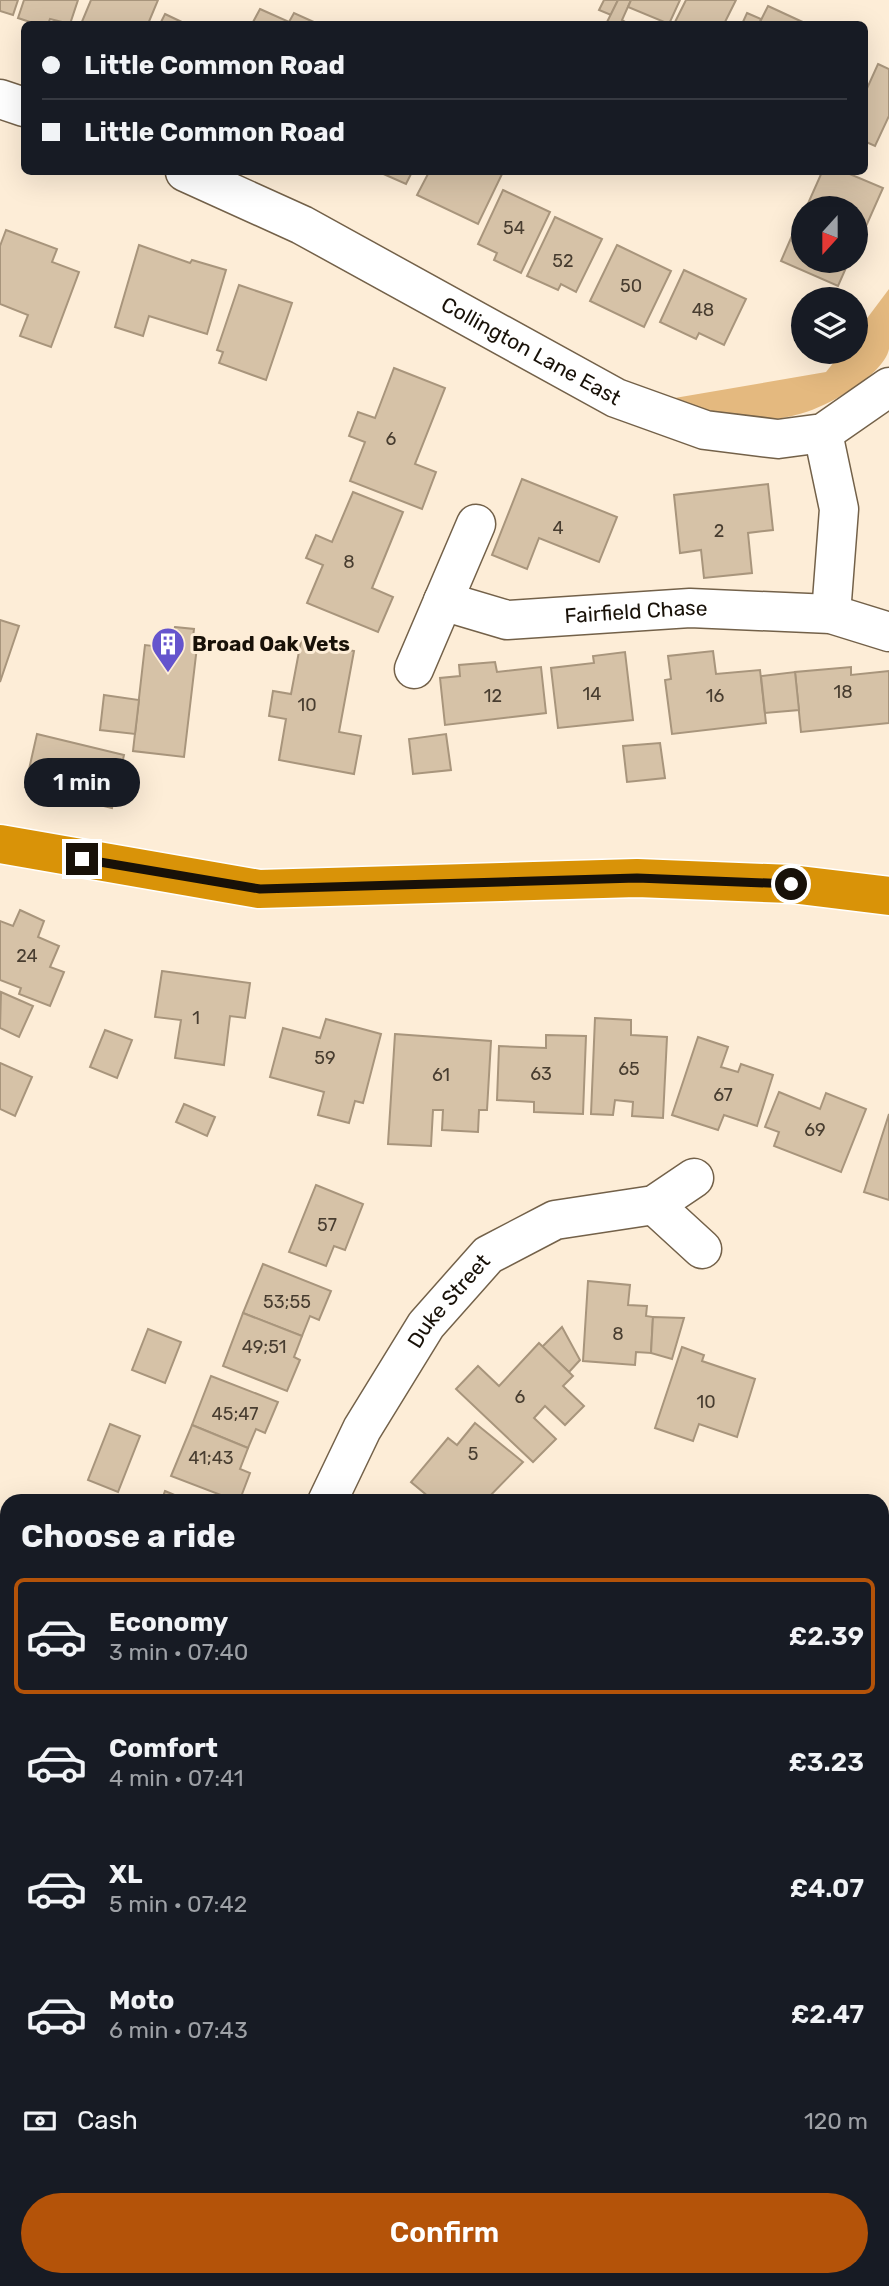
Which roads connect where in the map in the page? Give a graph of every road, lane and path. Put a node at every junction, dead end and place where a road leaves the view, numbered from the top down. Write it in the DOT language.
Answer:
graph roads {
  1 [pos="0,99"];
  2 [pos="21,106"];
  3 [pos="192,175"];
  4 [pos="889,387"];
  5 [pos="823,433"];
  6 [pos="476,524"];
  7 [pos="443,601"];
  8 [pos="831,614"];
  9 [pos="889,632"];
  10 [pos="414,669"];
  11 [pos="0,844"];
  12 [pos="889,896"];
  13 [pos="694,1178"];
  14 [pos="654,1205"];
  15 [pos="702,1248"];
  16 [pos="331,1494"];
  1 -- 2 [label="street"];
  3 -- 5 [label="street, Collington Lane East"];
  4 -- 5 [label="street, Collington Lane East"];
  5 -- 8 [label="street"];
  6 -- 7 [label="street"];
  7 -- 8 [label="street, Fairfield Chase"];
  7 -- 10 [label="street"];
  8 -- 9 [label="street, Fairfield Chase"];
  11 -- 12 [label="highway"];
  13 -- 14 [label="street, Duke Street"];
  14 -- 15 [label="street"];
  14 -- 16 [label="street, Duke Street"];
}
